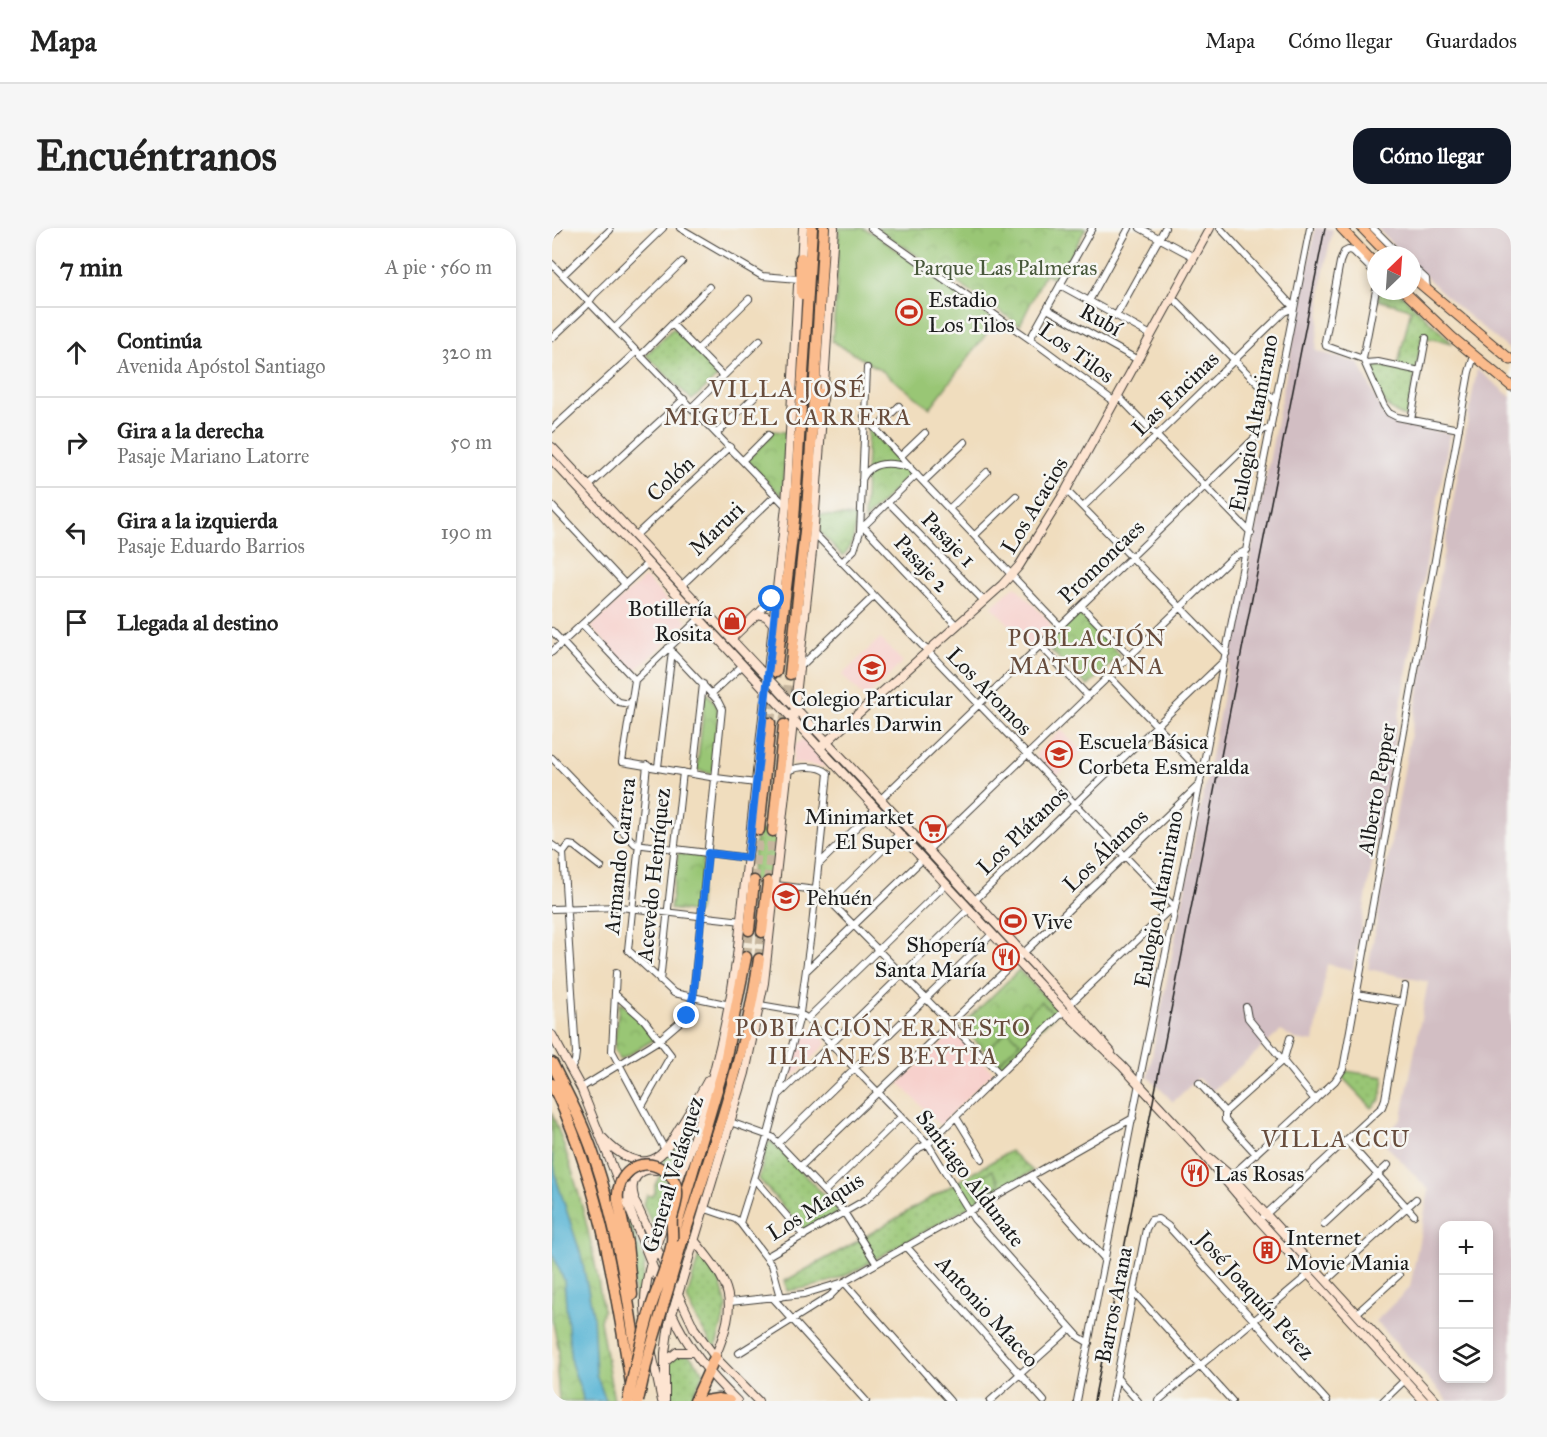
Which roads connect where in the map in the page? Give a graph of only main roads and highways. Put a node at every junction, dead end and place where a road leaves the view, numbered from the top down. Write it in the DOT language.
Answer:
graph roads {
  1 [pos="803,228"];
  2 [pos="812,228"];
  3 [pos="824,228"];
  4 [pos="834,228"];
  5 [pos="1210,228"];
  6 [pos="1341,228"];
  7 [pos="1362,228"];
  8 [pos="1379,246"];
  9 [pos="1367,255"];
  10 [pos="801,258"];
  11 [pos="1421,285"];
  12 [pos="1414,300"];
  13 [pos="817,344"];
  14 [pos="1511,360"];
  15 [pos="804,364"];
  16 [pos="1511,386"];
  17 [pos="821,420"];
  18 [pos="552,447"];
  19 [pos="552,461"];
  20 [pos="774,625"];
  21 [pos="731,639"];
  22 [pos="794,671"];
  23 [pos="772,675"];
  24 [pos="766,689"];
  25 [pos="795,707"];
  26 [pos="789,722"];
  27 [pos="770,723"];
  28 [pos="810,735"];
  29 [pos="791,743"];
  30 [pos="824,745"];
  31 [pos="759,830"];
  32 [pos="773,831"];
  33 [pos="754,881"];
  34 [pos="772,884"];
  35 [pos="749,930"];
  36 [pos="762,932"];
  37 [pos="1020,956"];
  38 [pos="746,957"];
  39 [pos="759,959"];
  40 [pos="552,1035"];
  41 [pos="552,1063"];
  42 [pos="716,1066"];
  43 [pos="552,1084"];
  44 [pos="598,1131"];
  45 [pos="605,1149"];
  46 [pos="672,1201"];
  47 [pos="637,1206"];
  48 [pos="1262,1217"];
  49 [pos="694,1240"];
  50 [pos="677,1244"];
  51 [pos="657,1247"];
  52 [pos="652,1264"];
  53 [pos="678,1297"];
  54 [pos="672,1313"];
  55 [pos="633,1331"];
  56 [pos="693,1352"];
  57 [pos="715,1357"];
  58 [pos="665,1362"];
  59 [pos="709,1373"];
  60 [pos="628,1401"];
  61 [pos="636,1401"];
  62 [pos="645,1401"];
  63 [pos="663,1401"];
  64 [pos="694,1401"];
  65 [pos="705,1401"];
  66 [pos="729,1401"];
  67 [pos="737,1401"];
  68 [pos="758,1401"];
  69 [pos="1424,1401"];
  70 [pos="1436,1401"];
  1 -- 10 [label="main road"];
  2 -- 15 [label="highway"];
  3 -- 13 [label="highway"];
  4 -- 17 [label="main road"];
  5 -- 30 [label="main road, Los Acacios"];
  6 -- 9 [label="main road"];
  7 -- 8 [label="main road"];
  10 -- 15 [label="highway"];
  10 -- 20 [label="main road"];
  11 -- 14 [label="main road"];
  12 -- 16 [label="main road"];
  13 -- 17 [label="highway"];
  13 -- 22 [label="highway"];
  15 -- 23 [label="highway"];
  17 -- 22 [label="main road"];
  18 -- 21 [label="main road"];
  19 -- 24 [label="main road"];
  20 -- 21 [label="main road"];
  20 -- 23 [label="main road"];
  21 -- 23 [label="main road"];
  22 -- 25 [label="main road"];
  23 -- 24 [label="main road"];
  23 -- 25 [label="main road"];
  24 -- 26 [label="main road"];
  24 -- 42 [label="main road"];
  25 -- 26 [label="main road"];
  25 -- 30 [label="main road"];
  26 -- 28 [label="main road"];
  26 -- 29 [label="main road"];
  26 -- 32 [label="highway"];
  27 -- 31 [label="highway"];
  28 -- 29 [label="main road"];
  28 -- 30 [label="main road"];
  29 -- 34 [label="main road"];
  30 -- 37 [label="main road"];
  30 -- 37 [label="main road"];
  33 -- 35 [label="highway"];
  34 -- 36 [label="highway"];
  34 -- 49 [label="main road"];
  37 -- 48 [label="main road"];
  38 -- 50 [label="highway, General Velásquez"];
  39 -- 50 [label="highway, General Velásquez"];
  40 -- 44 [label="main road"];
  41 -- 55 [label="highway"];
  42 -- 44 [label="main road"];
  42 -- 46 [label="main road"];
  43 -- 61 [label="highway"];
  44 -- 45 [label="main road"];
  45 -- 47 [label="main road"];
  45 -- 52 [label="main road"];
  46 -- 47 [label="main road"];
  46 -- 51 [label="main road"];
  47 -- 51 [label="main road"];
  48 -- 69 [label="main road"];
  48 -- 70 [label="main road"];
  49 -- 53 [label="main road"];
  49 -- 57 [label="main road"];
  50 -- 55 [label="highway, bridge"];
  50 -- 60 [label="highway, General Velásquez, bridge"];
  50 -- 61 [label="highway, General Velásquez, bridge"];
  51 -- 52 [label="main road"];
  51 -- 53 [label="main road"];
  52 -- 54 [label="main road"];
  52 -- 63 [label="main road"];
  53 -- 54 [label="main road"];
  53 -- 57 [label="main road"];
  54 -- 56 [label="main road"];
  54 -- 58 [label="main road"];
  55 -- 62 [label="highway"];
  56 -- 58 [label="main road"];
  56 -- 59 [label="main road"];
  57 -- 59 [label="highway"];
  57 -- 68 [label="main road"];
  58 -- 63 [label="main road"];
  59 -- 64 [label="highway"];
  59 -- 67 [label="main road"];
  65 -- 66 [label="highway"];
}
